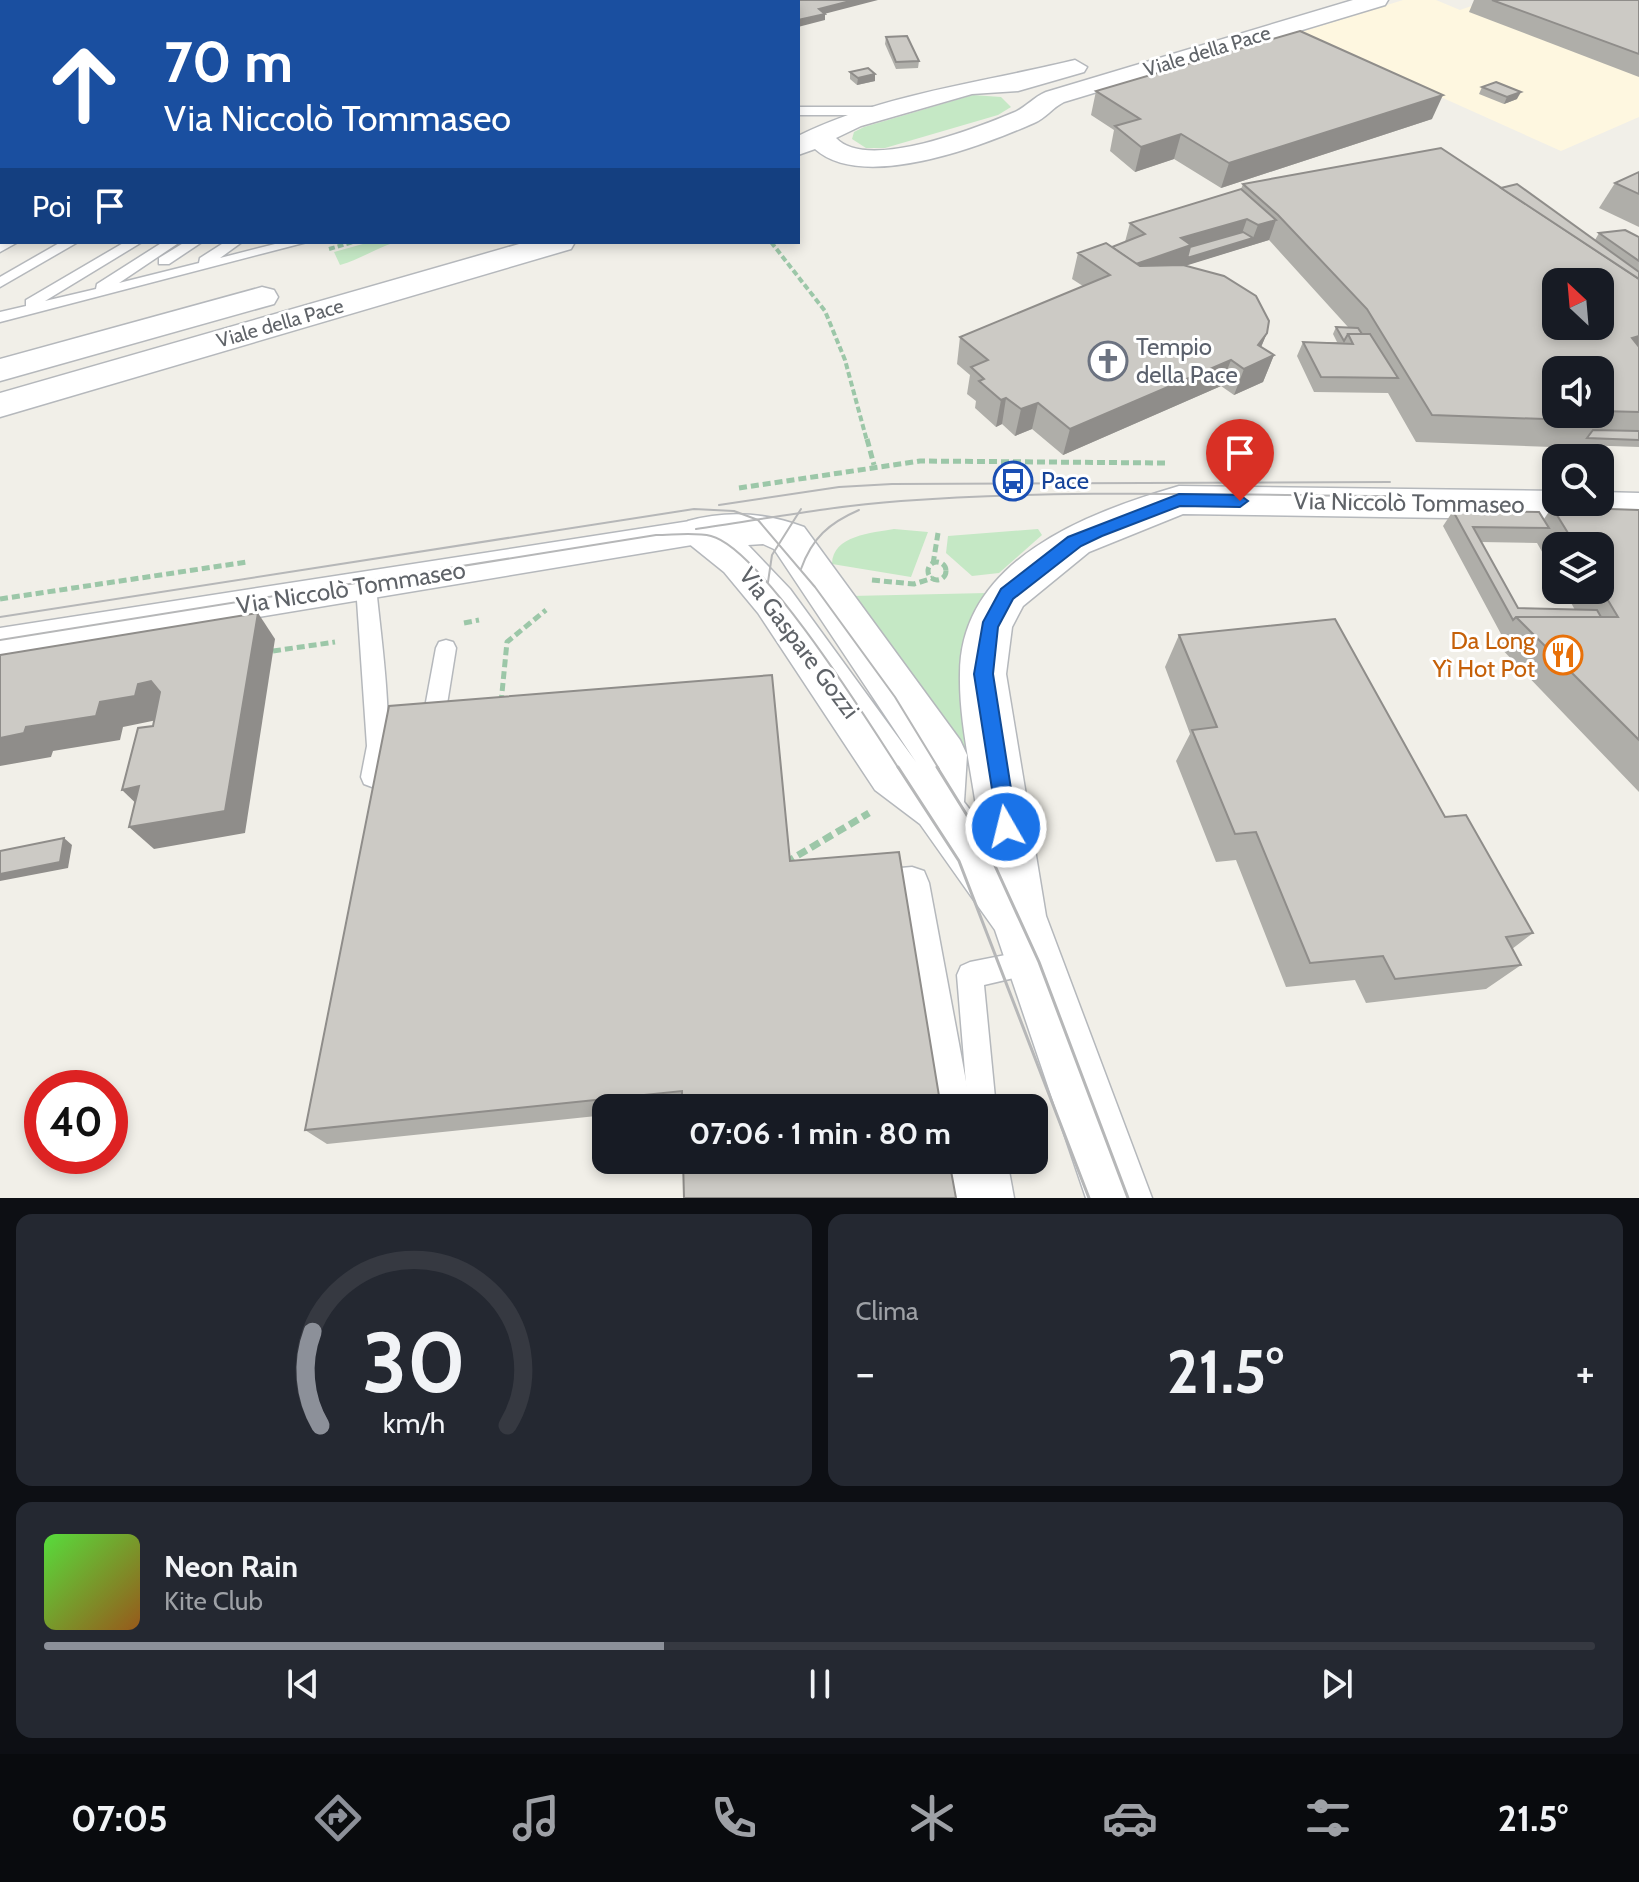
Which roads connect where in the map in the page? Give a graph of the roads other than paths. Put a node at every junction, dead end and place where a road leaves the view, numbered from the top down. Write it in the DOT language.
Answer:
graph roads {
  1 [pos="1304,0"];
  2 [pos="1377,0"];
  3 [pos="998,84"];
  4 [pos="1037,106"];
  5 [pos="811,127"];
  6 [pos="855,160"];
  7 [pos="800,173"];
  8 [pos="49,244"];
  9 [pos="68,244"];
  10 [pos="111,244"];
  11 [pos="132,244"];
  12 [pos="170,244"];
  13 [pos="192,244"];
  14 [pos="232,244"];
  15 [pos="252,244"];
  16 [pos="291,244"];
  17 [pos="454,244"];
  18 [pos="553,244"];
  19 [pos="221,264"];
  20 [pos="0,271"];
  21 [pos="190,271"];
  22 [pos="0,283"];
  23 [pos="111,288"];
  24 [pos="5,315"];
  25 [pos="0,370"];
  26 [pos="0,405"];
  27 [pos="1179,500"];
  28 [pos="1639,507"];
  29 [pos="703,532"];
  30 [pos="366,586"];
  31 [pos="0,644"];
  32 [pos="446,648"];
  33 [pos="432,756"];
  34 [pos="372,777"];
  35 [pos="833,890"];
  36 [pos="1026,939"];
  37 [pos="949,1094"];
  38 [pos="981,1094"];
  39 [pos="962,1174"];
  40 [pos="995,1174"];
  41 [pos="966,1198"];
  42 [pos="999,1198"];
  43 [pos="1119,1198"];
  1 -- 3 [label="street, Viale della Pace"];
  2 -- 4 [label="street, Viale della Pace"];
  3 -- 4 [label="street"];
  3 -- 5 [label="street, Viale della Pace"];
  4 -- 6 [label="street, Viale della Pace"];
  5 -- 6 [label="street, Viale della Pace"];
  6 -- 7 [label="street, Viale della Pace"];
  8 -- 20 [label="lane"];
  9 -- 22 [label="lane"];
  10 -- 24 [label="lane"];
  11 -- 24 [label="lane"];
  12 -- 23 [label="lane"];
  13 -- 23 [label="lane"];
  14 -- 21 [label="lane"];
  15 -- 19 [label="lane"];
  16 -- 19 [label="lane"];
  17 -- 25 [label="street, Viale della Pace"];
  18 -- 26 [label="street, Viale della Pace"];
  19 -- 21 [label="lane"];
  21 -- 23 [label="lane"];
  23 -- 24 [label="lane"];
  27 -- 28 [label="street, Via Niccolò Tommaseo"];
  27 -- 36 [label="street, Via Gaspare Gozzi"];
  29 -- 30 [label="street, Via Niccolò Tommaseo"];
  29 -- 36 [label="street, Via Gaspare Gozzi"];
  30 -- 31 [label="street, Via Niccolò Tommaseo"];
  30 -- 34 [label="lane"];
  32 -- 33 [label="lane"];
  35 -- 37 [label="street"];
  36 -- 38 [label="lane"];
  36 -- 43 [label="street, Via Gaspare Gozzi"];
  39 -- 41 [label="street"];
  40 -- 42 [label="lane"];
}
